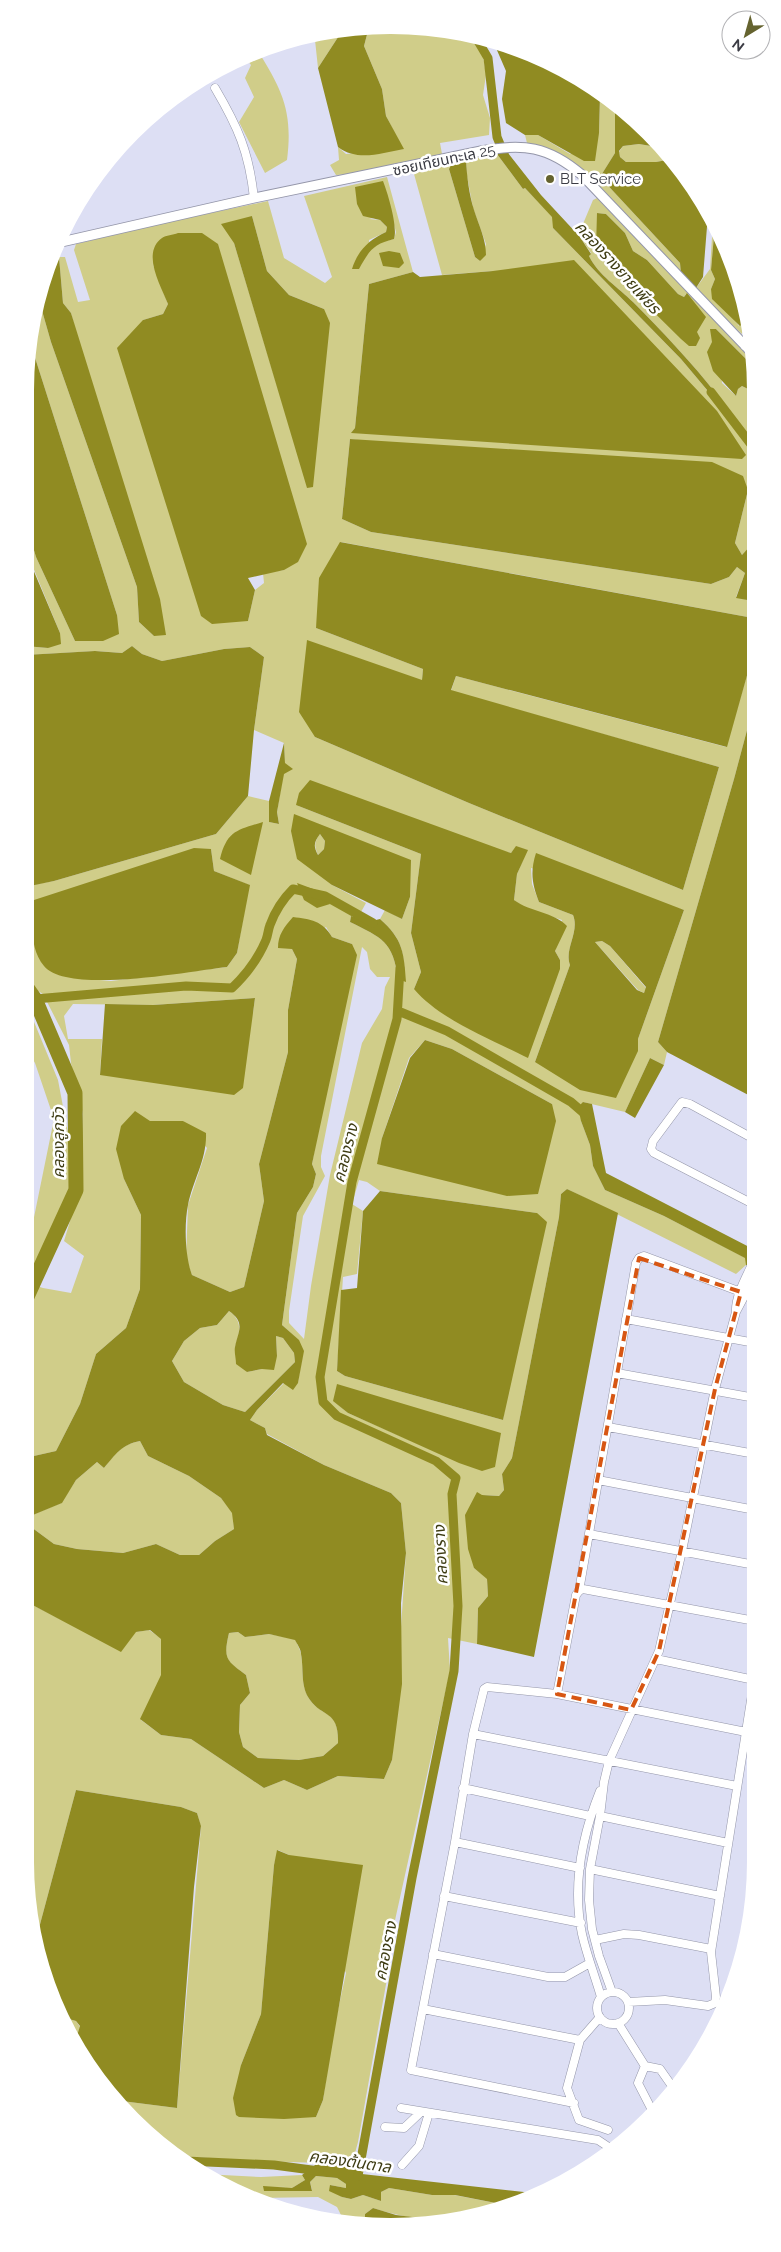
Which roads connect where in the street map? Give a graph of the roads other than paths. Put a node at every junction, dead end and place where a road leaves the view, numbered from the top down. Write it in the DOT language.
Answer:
graph roads {
  1 [pos="216,88"];
  2 [pos="257,197"];
  3 [pos="67,241"];
  4 [pos="744,345"];
  5 [pos="747,1135"];
  6 [pos="747,1201"];
  7 [pos="747,1276"];
  8 [pos="747,1291"];
  9 [pos="741,1292"];
  10 [pos="736,1312"];
  11 [pos="626,1319"];
  12 [pos="729,1337"];
  13 [pos="747,1341"];
  14 [pos="617,1373"];
  15 [pos="715,1389"];
  16 [pos="747,1396"];
  17 [pos="608,1427"];
  18 [pos="704,1444"];
  19 [pos="747,1452"];
  20 [pos="598,1480"];
  21 [pos="693,1497"];
  22 [pos="747,1508"];
  23 [pos="589,1534"];
  24 [pos="682,1551"];
  25 [pos="747,1563"];
  26 [pos="579,1591"];
  27 [pos="669,1604"];
  28 [pos="747,1619"];
  29 [pos="656,1660"];
  30 [pos="747,1679"];
  31 [pos="557,1694"];
  32 [pos="631,1710"];
  33 [pos="747,1726"];
  34 [pos="746,1732"];
  35 [pos="472,1734"];
  36 [pos="609,1761"];
  37 [pos="604,1782"];
  38 [pos="737,1786"];
  39 [pos="463,1788"];
  40 [pos="590,1816"];
  41 [pos="600,1816"];
  42 [pos="455,1842"];
  43 [pos="728,1843"];
  44 [pos="580,1868"];
  45 [pos="590,1869"];
  46 [pos="444,1896"];
  47 [pos="720,1896"];
  48 [pos="581,1923"];
  49 [pos="595,1940"];
  50 [pos="711,1949"];
  51 [pos="433,1954"];
  52 [pos="590,1963"];
  53 [pos="612,1992"];
  54 [pos="601,1997"];
  55 [pos="628,2002"];
  56 [pos="423,2009"];
  57 [pos="600,2017"];
  58 [pos="618,2023"];
  59 [pos="580,2040"];
  60 [pos="645,2066"];
  61 [pos="670,2084"];
  62 [pos="574,2103"];
  63 [pos="650,2106"];
  64 [pos="401,2108"];
  65 [pos="421,2112"];
  66 [pos="430,2114"];
  67 [pos="385,2127"];
  68 [pos="608,2130"];
  69 [pos="607,2146"];
  70 [pos="402,2164"];
  1 -- 2 [label="street"];
  2 -- 3 [label="street, ซอยเทียนทะเล 25"];
  2 -- 4 [label="street, ซอยเทียนทะเล 25"];
  5 -- 6 [label="street"];
  7 -- 9 [label="street"];
  8 -- 10 [label="street"];
  9 -- 10 [label="street"];
  9 -- 11 [label="street"];
  10 -- 12 [label="street"];
  11 -- 12 [label="street"];
  11 -- 14 [label="street"];
  12 -- 13 [label="street"];
  12 -- 15 [label="street"];
  14 -- 15 [label="street"];
  14 -- 17 [label="street"];
  15 -- 16 [label="street"];
  15 -- 18 [label="street"];
  17 -- 18 [label="street"];
  17 -- 20 [label="street"];
  18 -- 19 [label="street"];
  18 -- 21 [label="street"];
  20 -- 21 [label="street"];
  20 -- 23 [label="street"];
  21 -- 22 [label="street"];
  21 -- 24 [label="street"];
  23 -- 24 [label="street"];
  23 -- 26 [label="street"];
  24 -- 25 [label="street"];
  24 -- 27 [label="street"];
  26 -- 27 [label="street"];
  26 -- 31 [label="street"];
  27 -- 28 [label="street"];
  27 -- 29 [label="street"];
  29 -- 30 [label="street"];
  29 -- 32 [label="street"];
  31 -- 32 [label="street"];
  31 -- 35 [label="street"];
  32 -- 34 [label="street"];
  32 -- 36 [label="street"];
  33 -- 34 [label="street"];
  34 -- 38 [label="street"];
  35 -- 36 [label="street"];
  35 -- 39 [label="street"];
  36 -- 37 [label="street"];
  36 -- 38 [label="street"];
  37 -- 40 [label="street"];
  37 -- 41 [label="street"];
  38 -- 43 [label="street"];
  39 -- 40 [label="street"];
  39 -- 42 [label="street"];
  40 -- 44 [label="street"];
  41 -- 43 [label="street"];
  41 -- 45 [label="street"];
  42 -- 44 [label="street"];
  42 -- 46 [label="street"];
  43 -- 47 [label="street"];
  44 -- 48 [label="street"];
  45 -- 47 [label="street"];
  45 -- 49 [label="street"];
  46 -- 48 [label="street"];
  46 -- 51 [label="street"];
  47 -- 50 [label="street"];
  48 -- 52 [label="street"];
  49 -- 50 [label="street"];
  49 -- 53 [label="street"];
  50 -- 55 [label="street"];
  51 -- 52 [label="street"];
  51 -- 56 [label="street"];
  52 -- 54 [label="street"];
  53 -- 54 [label="street"];
  53 -- 55 [label="street"];
  54 -- 57 [label="street"];
  55 -- 58 [label="street"];
  56 -- 59 [label="street"];
  56 -- 62 [label="street"];
  57 -- 58 [label="street"];
  57 -- 59 [label="street"];
  58 -- 60 [label="street"];
  59 -- 62 [label="street"];
  60 -- 61 [label="street"];
  60 -- 63 [label="street"];
  62 -- 68 [label="street"];
  64 -- 65 [label="street"];
  65 -- 66 [label="street"];
  65 -- 67 [label="street"];
  66 -- 69 [label="street"];
  66 -- 70 [label="street"];
}
